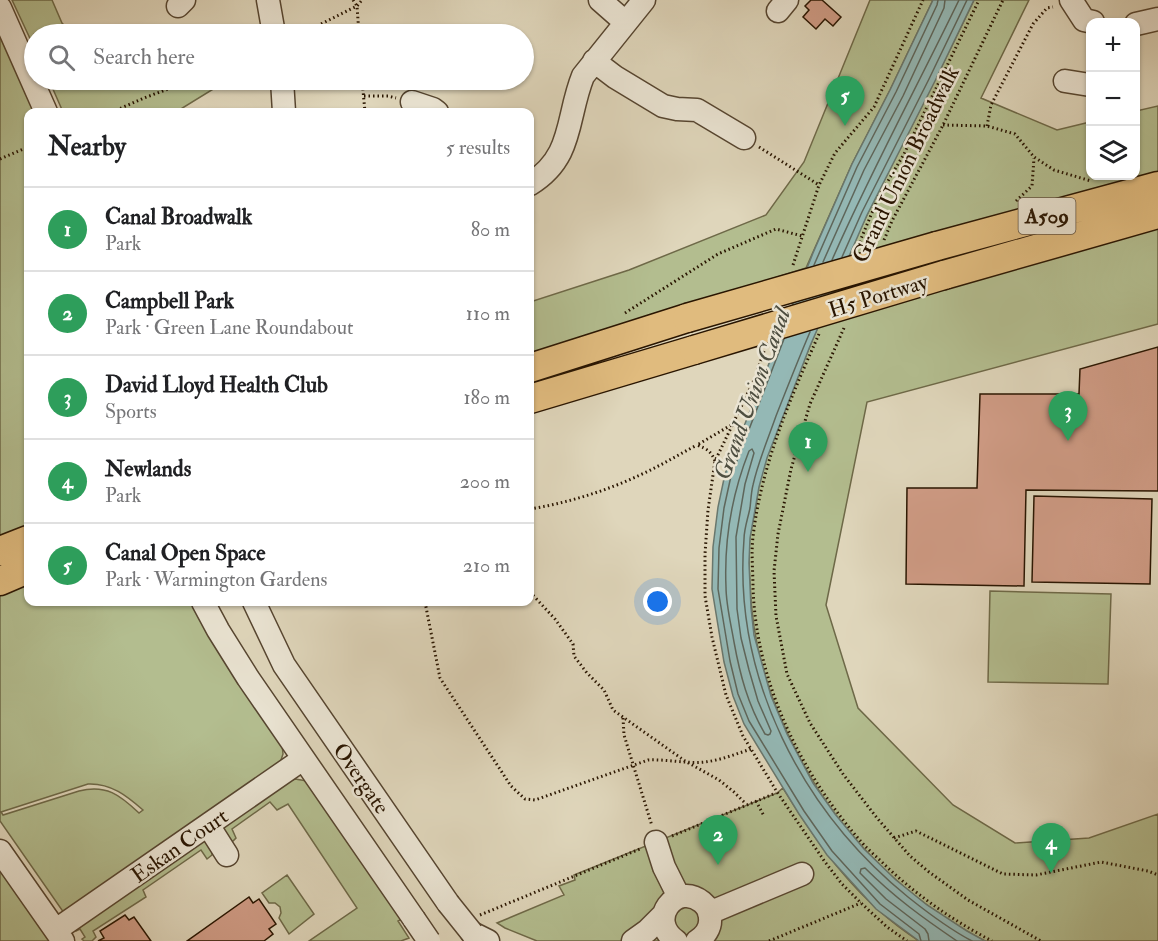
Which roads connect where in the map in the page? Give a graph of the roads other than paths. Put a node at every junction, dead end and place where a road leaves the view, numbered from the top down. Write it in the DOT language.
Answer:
graph roads {
  1 [pos="268,0"];
  2 [pos="600,0"];
  3 [pos="644,0"];
  4 [pos="1071,1"];
  5 [pos="0,8"];
  6 [pos="1158,19"];
  7 [pos="1086,20"];
  8 [pos="625,22"];
  9 [pos="1140,23"];
  10 [pos="272,24"];
  11 [pos="594,61"];
  12 [pos="24,62"];
  13 [pos="1065,81"];
  14 [pos="1086,84"];
  15 [pos="36,90"];
  16 [pos="283,90"];
  17 [pos="412,102"];
  18 [pos="44,108"];
  19 [pos="284,108"];
  20 [pos="430,108"];
  21 [pos="744,138"];
  22 [pos="534,181"];
  23 [pos="1158,186"];
  24 [pos="1158,214"];
  25 [pos="534,367"];
  26 [pos="534,398"];
  27 [pos="24,542"];
  28 [pos="0,551"];
  29 [pos="24,571"];
  30 [pos="0,580"];
  31 [pos="205,606"];
  32 [pos="256,606"];
  33 [pos="303,759"];
  34 [pos="208,825"];
  35 [pos="656,842"];
  36 [pos="0,851"];
  37 [pos="227,855"];
  38 [pos="802,874"];
  39 [pos="679,897"];
  40 [pos="663,915"];
  41 [pos="477,931"];
  42 [pos="706,931"];
  43 [pos="60,936"];
  44 [pos="429,941"];
  45 [pos="633,941"];
  46 [pos="676,941"];
  1 -- 10 [label="street"];
  2 -- 8 [label="street"];
  3 -- 8 [label="street"];
  4 -- 7 [label="street"];
  5 -- 12 [label="street"];
  6 -- 9 [label="street"];
  8 -- 11 [label="street"];
  11 -- 21 [label="street"];
  11 -- 22 [label="street"];
  13 -- 14 [label="street"];
  15 -- 18 [label="street"];
  16 -- 19 [label="street"];
  17 -- 20 [label="street"];
  23 -- 25 [label="main road, H5 Portway / A509, bridge"];
  24 -- 26 [label="main road, H5 Portway / A509, bridge"];
  27 -- 28 [label="main road"];
  29 -- 30 [label="main road"];
  31 -- 33 [label="street, Overgate"];
  32 -- 41 [label="street, Overgate, bridge"];
  33 -- 34 [label="street, Eskan Court"];
  33 -- 44 [label="street, Overgate, bridge"];
  34 -- 37 [label="street"];
  34 -- 43 [label="street, Eskan Court"];
  35 -- 39 [label="street"];
  36 -- 43 [label="street"];
  38 -- 42 [label="street"];
  39 -- 40 [label="street"];
  39 -- 42 [label="street"];
  40 -- 45 [label="street"];
  40 -- 46 [label="street"];
}
